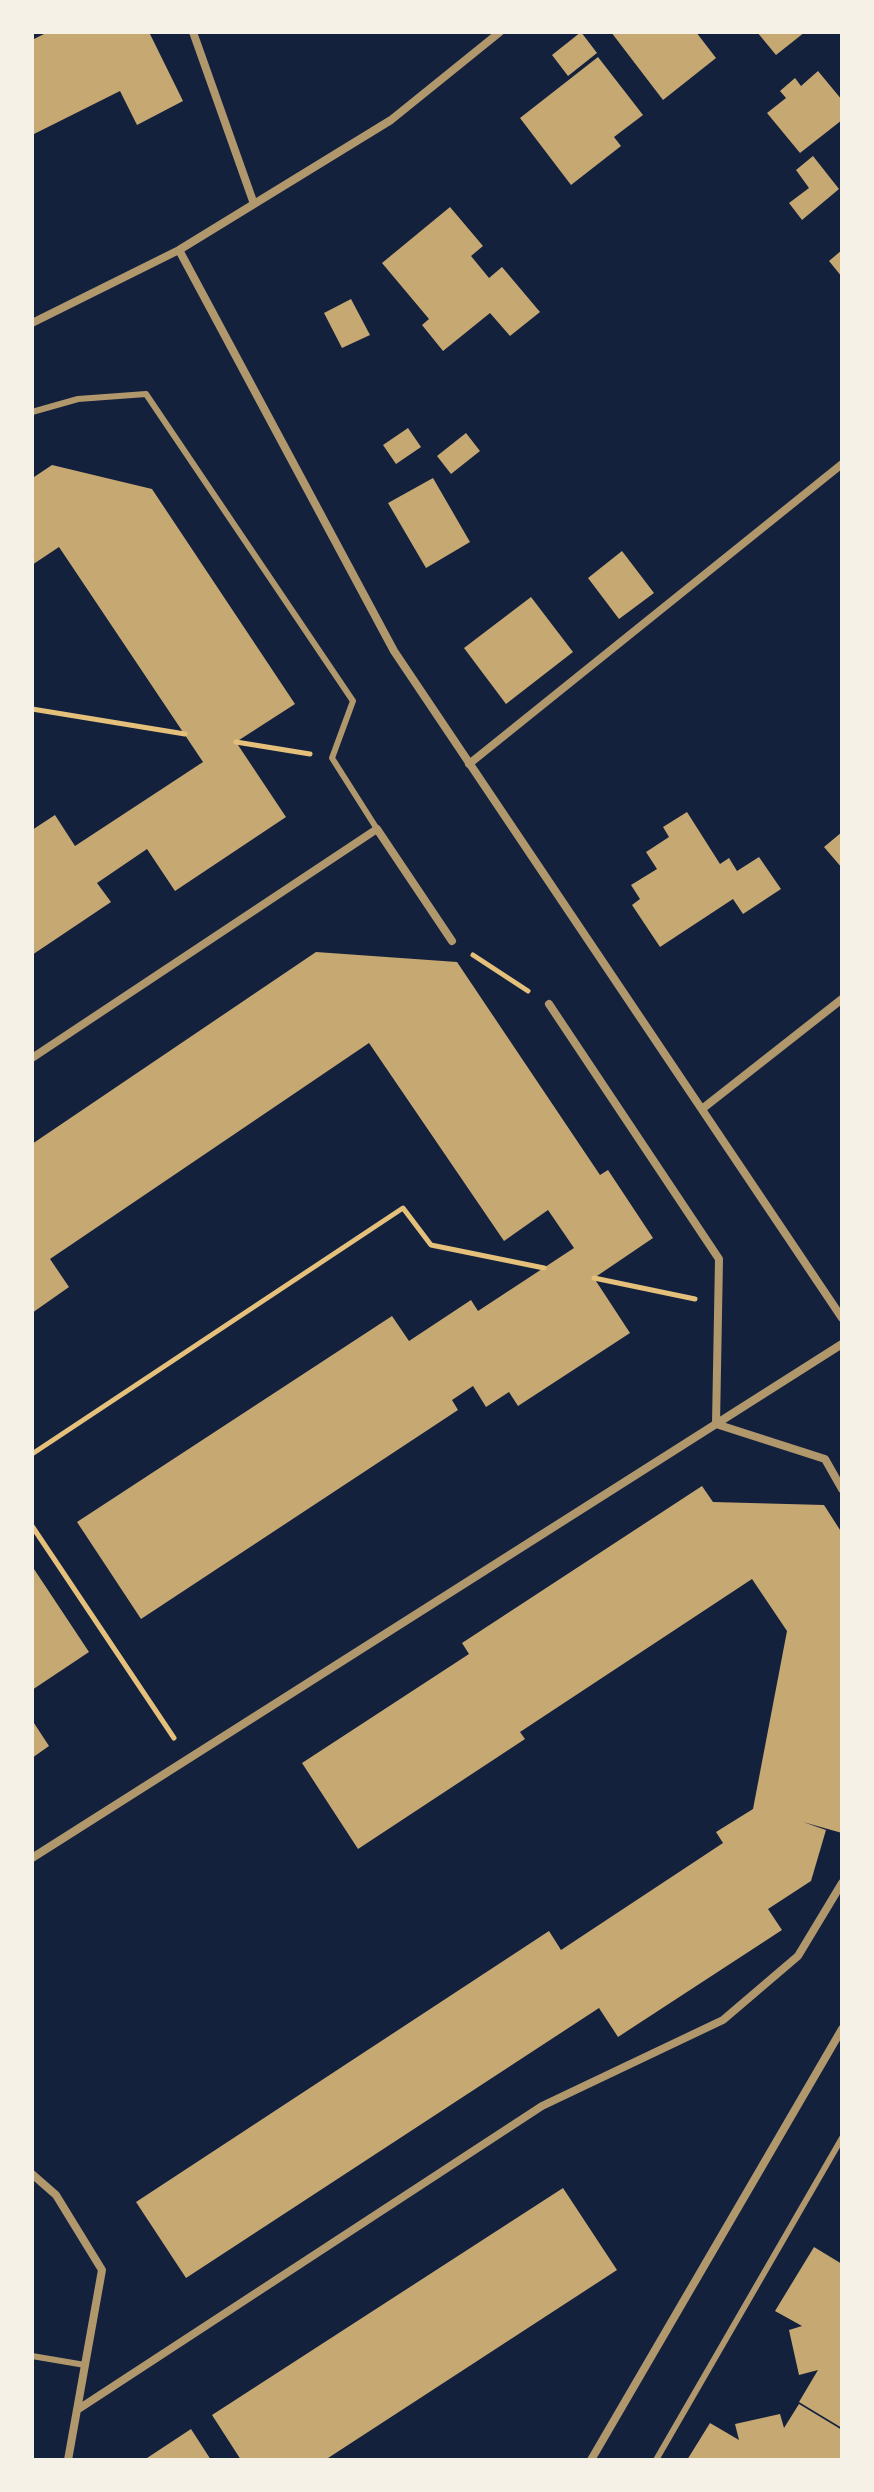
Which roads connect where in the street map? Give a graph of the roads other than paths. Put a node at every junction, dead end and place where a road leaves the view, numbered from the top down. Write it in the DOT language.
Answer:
graph roads {
  1 [pos="193,32"];
  2 [pos="500,32"];
  3 [pos="254,204"];
  4 [pos="179,250"];
  5 [pos="32,323"];
  6 [pos="32,412"];
  7 [pos="842,464"];
  8 [pos="469,764"];
  9 [pos="377,829"];
  10 [pos="452,941"];
  11 [pos="842,999"];
  12 [pos="549,1004"];
  13 [pos="32,1058"];
  14 [pos="702,1109"];
  15 [pos="842,1318"];
  16 [pos="842,1344"];
  17 [pos="716,1424"];
  18 [pos="842,1489"];
  19 [pos="32,1858"];
  20 [pos="842,1883"];
  21 [pos="842,2029"];
  22 [pos="842,2138"];
  23 [pos="32,2174"];
  24 [pos="32,2356"];
  25 [pos="85,2365"];
  26 [pos="77,2410"];
  27 [pos="68,2460"];
  28 [pos="591,2460"];
  29 [pos="656,2460"];
  1 -- 3 [label="street"];
  2 -- 3 [label="street"];
  3 -- 4 [label="street"];
  4 -- 5 [label="street"];
  4 -- 8 [label="street"];
  6 -- 9 [label="lane"];
  7 -- 8 [label="street"];
  8 -- 14 [label="street"];
  9 -- 10 [label="street"];
  9 -- 13 [label="street"];
  11 -- 14 [label="street"];
  12 -- 17 [label="street"];
  14 -- 15 [label="street"];
  16 -- 17 [label="street"];
  17 -- 18 [label="street"];
  17 -- 19 [label="street"];
  20 -- 26 [label="street"];
  21 -- 28 [label="street"];
  22 -- 29 [label="lane"];
  23 -- 25 [label="street"];
  24 -- 25 [label="lane"];
  25 -- 26 [label="street"];
  26 -- 27 [label="street"];
}
